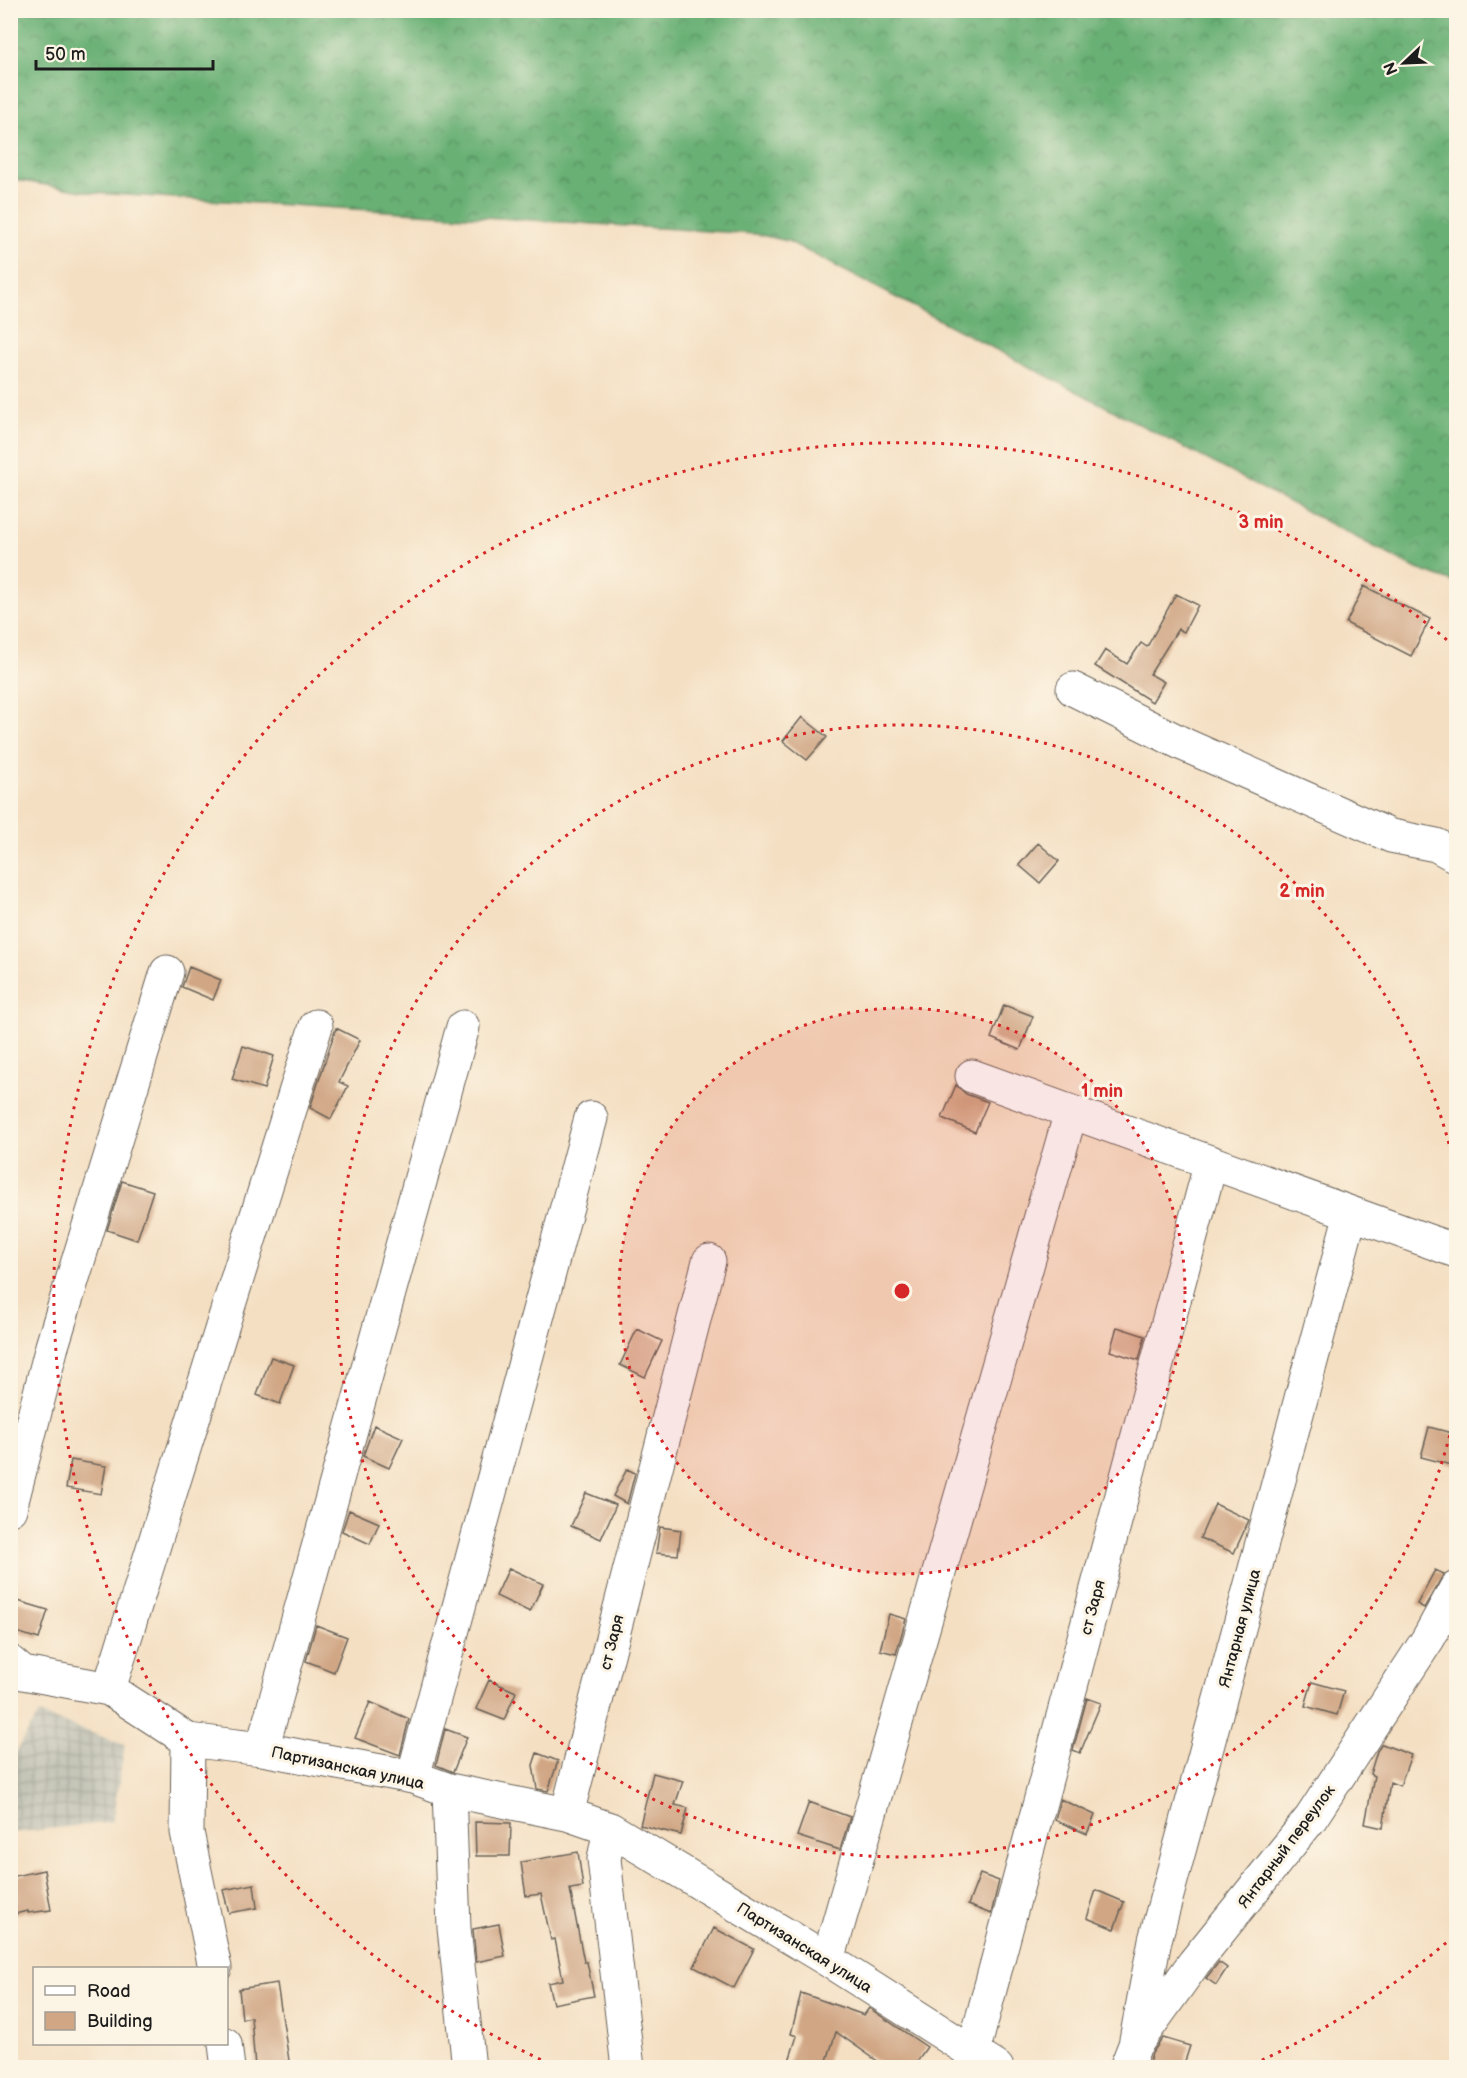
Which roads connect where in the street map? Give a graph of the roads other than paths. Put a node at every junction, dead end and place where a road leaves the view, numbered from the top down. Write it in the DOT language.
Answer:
graph roads {
  1 [pos="1073,689"];
  2 [pos="1456,856"];
  3 [pos="167,972"];
  4 [pos="316,1026"];
  5 [pos="463,1027"];
  6 [pos="972,1076"];
  7 [pos="1071,1112"];
  8 [pos="591,1118"];
  9 [pos="1211,1162"];
  10 [pos="1351,1213"];
  11 [pos="1456,1251"];
  12 [pos="709,1261"];
  13 [pos="10,1509"];
  14 [pos="1456,1588"];
  15 [pos="10,1662"];
  16 [pos="109,1689"];
  17 [pos="188,1740"];
  18 [pos="262,1749"];
  19 [pos="413,1777"];
  20 [pos="449,1790"];
  21 [pos="567,1814"];
  22 [pos="610,1829"];
  23 [pos="828,1960"];
  24 [pos="215,1967"];
  25 [pos="225,2045"];
  26 [pos="1130,2056"];
  27 [pos="985,2060"];
  28 [pos="228,2067"];
  29 [pos="469,2067"];
  30 [pos="628,2067"];
  1 -- 2 [label="street"];
  3 -- 13 [label="street"];
  4 -- 16 [label="street"];
  5 -- 18 [label="street"];
  6 -- 7 [label="street"];
  7 -- 9 [label="street"];
  7 -- 23 [label="street"];
  8 -- 19 [label="street"];
  9 -- 10 [label="street"];
  9 -- 27 [label="street, ст Заря"];
  10 -- 11 [label="street"];
  10 -- 26 [label="street, Янтарная улица"];
  12 -- 21 [label="street, ст Заря"];
  14 -- 26 [label="street, Янтарный переулок"];
  15 -- 16 [label="street, Партизанская улица"];
  16 -- 17 [label="street, Партизанская улица"];
  17 -- 18 [label="street, Партизанская улица"];
  17 -- 24 [label="street"];
  18 -- 19 [label="street, Партизанская улица"];
  19 -- 20 [label="street, Партизанская улица"];
  20 -- 21 [label="street, Партизанская улица"];
  20 -- 29 [label="street"];
  21 -- 22 [label="street, Партизанская улица"];
  22 -- 23 [label="street, Партизанская улица"];
  22 -- 30 [label="street"];
  23 -- 27 [label="street, Партизанская улица"];
  25 -- 28 [label="street"];
}
